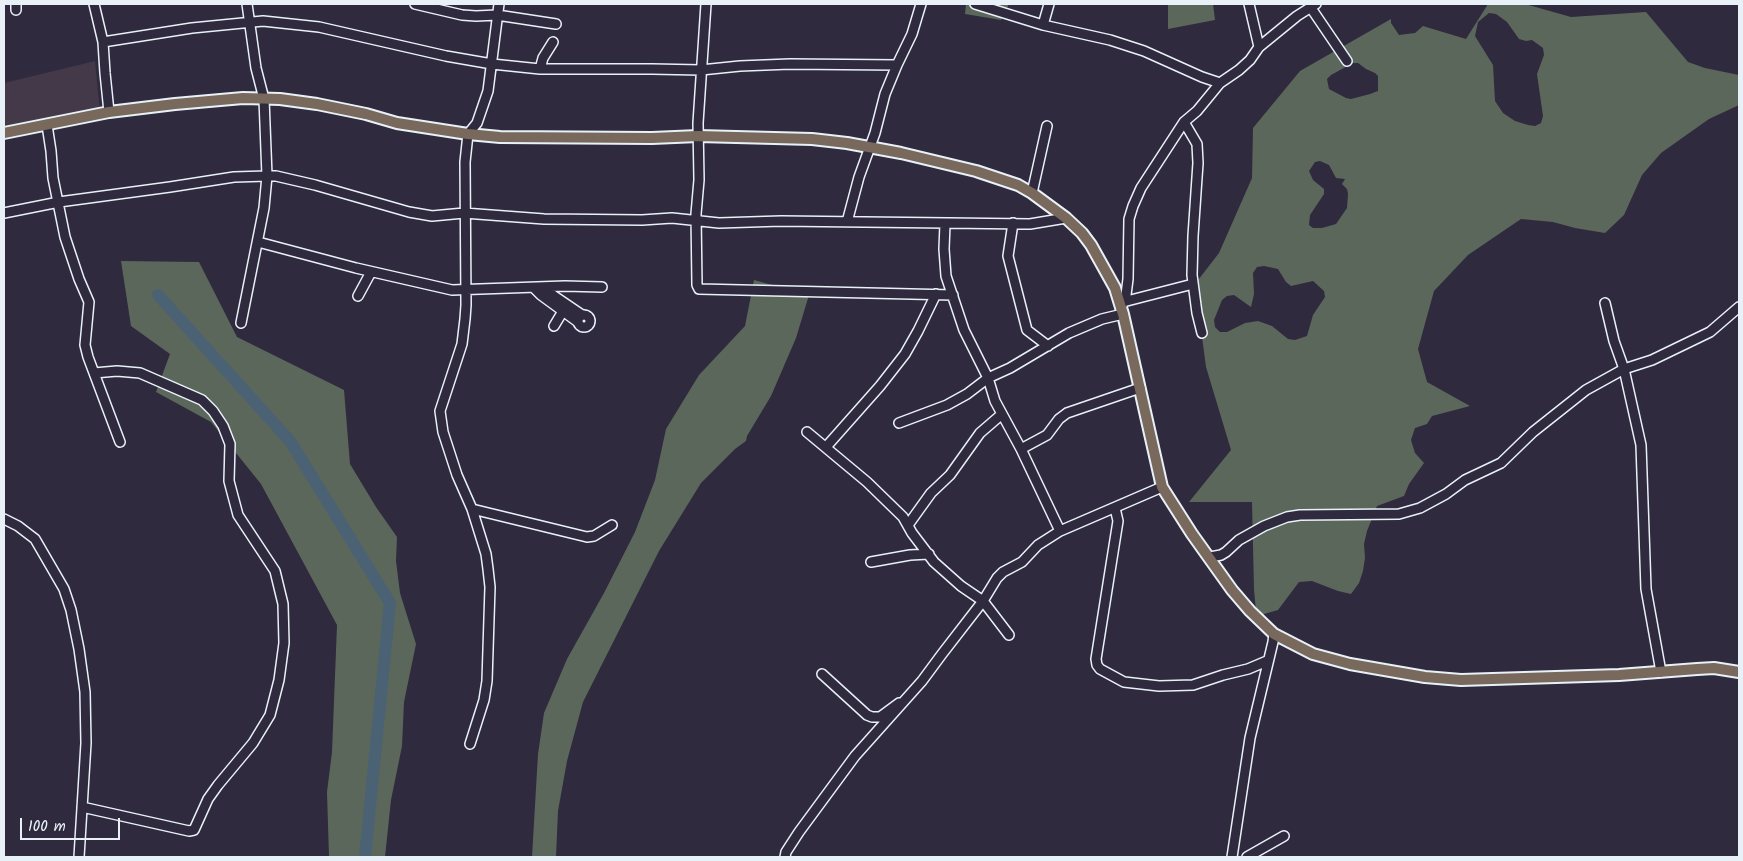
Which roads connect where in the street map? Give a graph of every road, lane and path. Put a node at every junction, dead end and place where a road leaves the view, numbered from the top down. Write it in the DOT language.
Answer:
graph roads {
  1 [pos="94,4"];
  2 [pos="247,4"];
  3 [pos="415,4"];
  4 [pos="499,4"];
  5 [pos="706,4"];
  6 [pos="921,4"];
  7 [pos="975,4"];
  8 [pos="1049,4"];
  9 [pos="1249,4"];
  10 [pos="1314,6"];
  11 [pos="497,15"];
  12 [pos="249,22"];
  13 [pos="556,24"];
  14 [pos="1043,25"];
  15 [pos="103,42"];
  16 [pos="553,42"];
  17 [pos="1259,46"];
  18 [pos="1347,61"];
  19 [pos="492,64"];
  20 [pos="897,65"];
  21 [pos="540,69"];
  22 [pos="701,70"];
  23 [pos="1220,83"];
  24 [pos="264,99"];
  25 [pos="109,112"];
  26 [pos="1184,122"];
  27 [pos="47,125"];
  28 [pos="1046,126"];
  29 [pos="4,133"];
  30 [pos="468,134"];
  31 [pos="698,136"];
  32 [pos="870,148"];
  33 [pos="267,176"];
  34 [pos="1032,193"];
  35 [pos="59,202"];
  36 [pos="4,213"];
  37 [pos="464,214"];
  38 [pos="1066,218"];
  39 [pos="697,221"];
  40 [pos="848,222"];
  41 [pos="1013,223"];
  42 [pos="945,224"];
  43 [pos="258,242"];
  44 [pos="371,272"];
  45 [pos="1193,284"];
  46 [pos="544,287"];
  47 [pos="602,287"];
  48 [pos="534,288"];
  49 [pos="466,291"];
  50 [pos="936,294"];
  51 [pos="953,295"];
  52 [pos="358,296"];
  53 [pos="1605,303"];
  54 [pos="1739,307"];
  55 [pos="1122,308"];
  56 [pos="563,311"];
  57 [pos="241,323"];
  58 [pos="554,326"];
  59 [pos="1202,333"];
  60 [pos="1048,346"];
  61 [pos="1624,370"];
  62 [pos="94,373"];
  63 [pos="988,378"];
  64 [pos="1140,388"];
  65 [pos="1002,414"];
  66 [pos="899,423"];
  67 [pos="807,432"];
  68 [pos="120,442"];
  69 [pos="826,447"];
  70 [pos="1021,449"];
  71 [pos="1162,487"];
  72 [pos="1116,508"];
  73 [pos="472,509"];
  74 [pos="4,519"];
  75 [pos="612,525"];
  76 [pos="908,525"];
  77 [pos="1060,531"];
  78 [pos="929,554"];
  79 [pos="1210,557"];
  80 [pos="871,562"];
  81 [pos="983,601"];
  82 [pos="1274,634"];
  83 [pos="1009,635"];
  84 [pos="1267,661"];
  85 [pos="1661,672"];
  86 [pos="1739,672"];
  87 [pos="822,674"];
  88 [pos="913,692"];
  89 [pos="470,744"];
  90 [pos="82,807"];
  91 [pos="1284,836"];
  92 [pos="788,855"];
  93 [pos="80,857"];
  94 [pos="1232,857"];
  95 [pos="1247,857"];
  1 -- 15 [label="street"];
  2 -- 12 [label="street"];
  3 -- 11 [label="street"];
  4 -- 11 [label="street"];
  5 -- 22 [label="street"];
  6 -- 20 [label="street"];
  7 -- 14 [label="street"];
  8 -- 14 [label="street"];
  9 -- 17 [label="street"];
  10 -- 17 [label="street"];
  10 -- 18 [label="street"];
  11 -- 13 [label="street"];
  11 -- 19 [label="street"];
  12 -- 15 [label="street"];
  12 -- 19 [label="street"];
  12 -- 24 [label="street"];
  14 -- 23 [label="street"];
  15 -- 25 [label="street"];
  16 -- 21 [label="street"];
  17 -- 23 [label="street"];
  19 -- 21 [label="street"];
  19 -- 30 [label="street"];
  20 -- 22 [label="street"];
  20 -- 32 [label="street"];
  21 -- 22 [label="street"];
  22 -- 31 [label="street"];
  23 -- 26 [label="street"];
  24 -- 25 [label="main road"];
  24 -- 30 [label="main road"];
  24 -- 33 [label="street"];
  25 -- 27 [label="main road"];
  26 -- 45 [label="street"];
  26 -- 55 [label="street"];
  27 -- 29 [label="main road"];
  27 -- 35 [label="street"];
  28 -- 34 [label="street"];
  30 -- 31 [label="main road"];
  30 -- 37 [label="street"];
  31 -- 32 [label="main road"];
  31 -- 39 [label="street"];
  32 -- 34 [label="main road"];
  32 -- 40 [label="street"];
  33 -- 35 [label="street"];
  33 -- 37 [label="street"];
  33 -- 43 [label="street"];
  34 -- 38 [label="main road"];
  35 -- 36 [label="street"];
  35 -- 62 [label="street"];
  37 -- 39 [label="street"];
  37 -- 49 [label="street"];
  38 -- 41 [label="street"];
  38 -- 55 [label="main road"];
  39 -- 40 [label="street"];
  39 -- 50 [label="street"];
  40 -- 42 [label="street"];
  41 -- 42 [label="street"];
  41 -- 60 [label="street"];
  42 -- 51 [label="street"];
  43 -- 44 [label="street"];
  43 -- 57 [label="street"];
  44 -- 49 [label="street"];
  44 -- 52 [label="street"];
  45 -- 55 [label="street"];
  45 -- 59 [label="street"];
  46 -- 47 [label="street"];
  46 -- 48 [label="street"];
  46 -- 56 [label="street"];
  48 -- 49 [label="street"];
  48 -- 56 [label="street"];
  49 -- 73 [label="street"];
  50 -- 51 [label="street"];
  50 -- 69 [label="street"];
  51 -- 63 [label="street"];
  53 -- 61 [label="street"];
  54 -- 61 [label="street"];
  55 -- 60 [label="street"];
  55 -- 64 [label="main road"];
  56 -- 58 [label="street"];
  60 -- 63 [label="street"];
  61 -- 79 [label="street"];
  61 -- 85 [label="street"];
  62 -- 68 [label="street"];
  62 -- 90 [label="street"];
  63 -- 65 [label="street"];
  63 -- 66 [label="street"];
  64 -- 70 [label="street"];
  64 -- 71 [label="main road"];
  65 -- 70 [label="street"];
  65 -- 76 [label="street"];
  67 -- 69 [label="street"];
  69 -- 76 [label="street"];
  70 -- 77 [label="street"];
  71 -- 72 [label="street"];
  71 -- 79 [label="main road"];
  72 -- 77 [label="street"];
  72 -- 84 [label="street"];
  73 -- 75 [label="street"];
  73 -- 89 [label="street"];
  74 -- 90 [label="street"];
  76 -- 78 [label="street"];
  77 -- 81 [label="street"];
  78 -- 80 [label="street"];
  78 -- 81 [label="street"];
  79 -- 82 [label="main road"];
  81 -- 83 [label="street"];
  81 -- 88 [label="street"];
  82 -- 84 [label="street"];
  82 -- 85 [label="main road"];
  84 -- 94 [label="street"];
  85 -- 86 [label="main road"];
  87 -- 88 [label="street"];
  88 -- 92 [label="street"];
  90 -- 93 [label="street"];
  91 -- 95 [label="street"];
}
